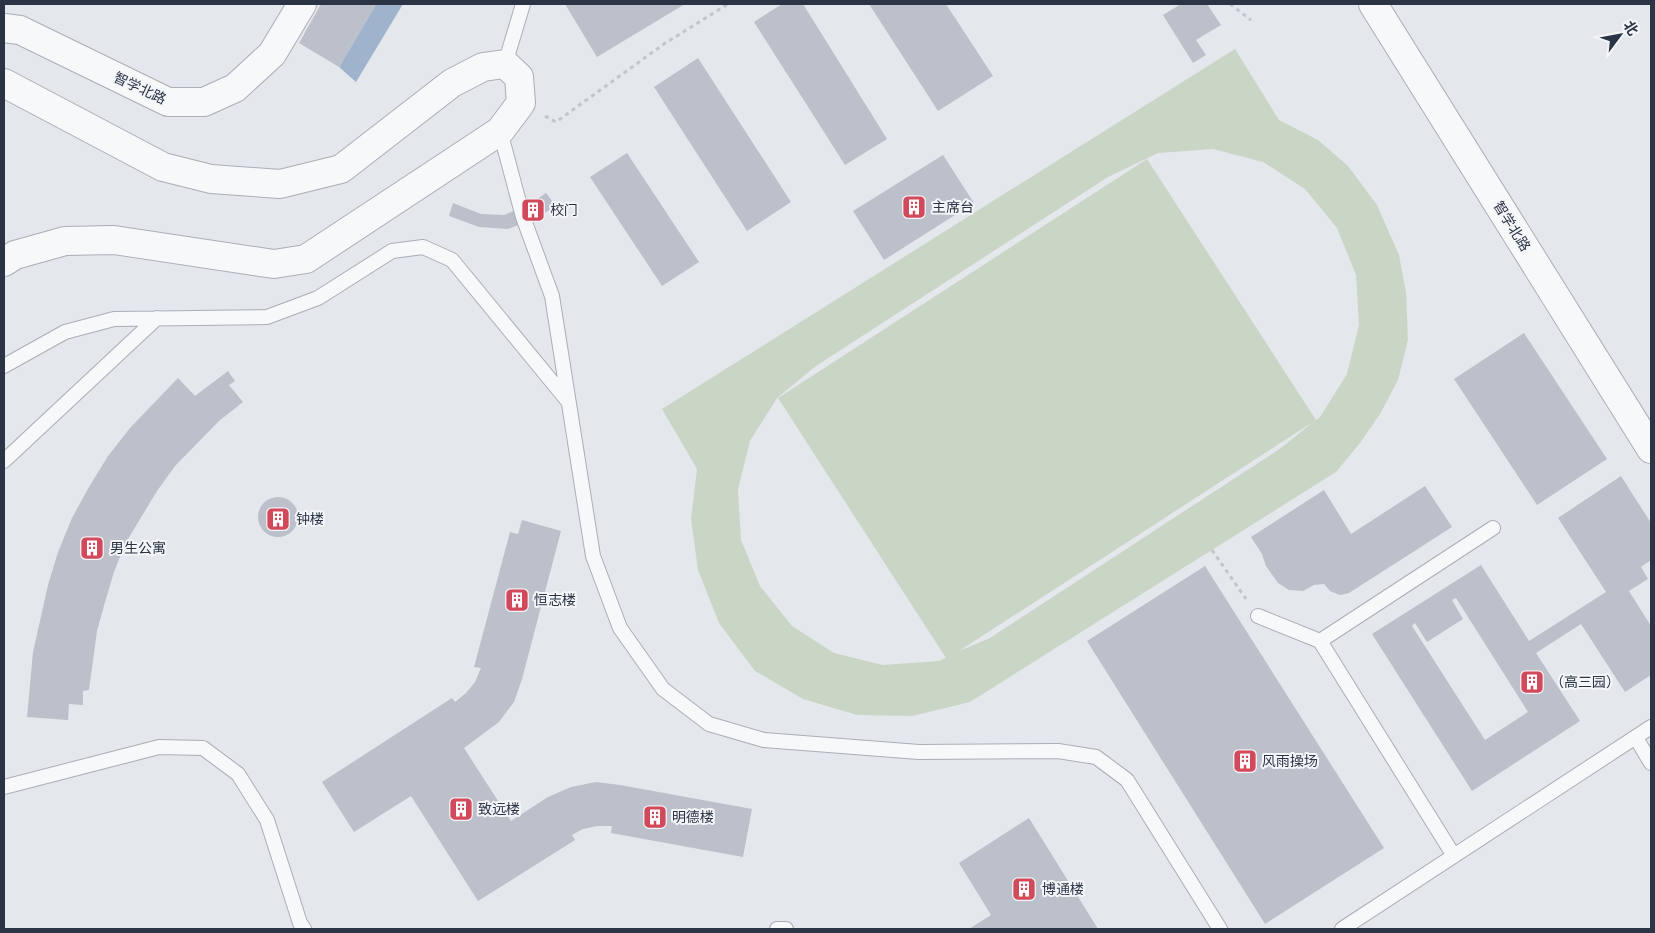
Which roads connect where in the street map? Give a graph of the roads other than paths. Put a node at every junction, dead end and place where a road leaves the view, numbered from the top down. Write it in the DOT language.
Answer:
graph roads {
  1 [pos="302,4"];
  2 [pos="523,4"];
  3 [pos="1373,4"];
  4 [pos="4,28"];
  5 [pos="505,64"];
  6 [pos="4,83"];
  7 [pos="500,131"];
  8 [pos="4,262"];
  9 [pos="157,318"];
  10 [pos="4,366"];
  11 [pos="567,400"];
  12 [pos="1651,449"];
  13 [pos="4,461"];
  14 [pos="1493,528"];
  15 [pos="1258,616"];
  16 [pos="1320,641"];
  17 [pos="1651,727"];
  18 [pos="1636,738"];
  19 [pos="1651,763"];
  20 [pos="4,787"];
  21 [pos="1454,856"];
  22 [pos="304,929"];
  23 [pos="777,929"];
  24 [pos="786,929"];
  25 [pos="1220,929"];
  26 [pos="1342,929"];
  1 -- 4 [label="street, 智学北路"];
  2 -- 5 [label="lane"];
  3 -- 12 [label="street, 智学北路"];
  5 -- 6 [label="street"];
  5 -- 7 [label="street"];
  7 -- 8 [label="street"];
  7 -- 11 [label="lane"];
  9 -- 10 [label="lane"];
  9 -- 11 [label="lane"];
  9 -- 13 [label="lane"];
  11 -- 25 [label="lane"];
  14 -- 16 [label="lane"];
  15 -- 16 [label="lane"];
  16 -- 21 [label="lane"];
  17 -- 18 [label="lane"];
  18 -- 19 [label="lane"];
  18 -- 21 [label="lane"];
  20 -- 22 [label="lane"];
  21 -- 26 [label="lane"];
  23 -- 24 [label="lane"];
}
